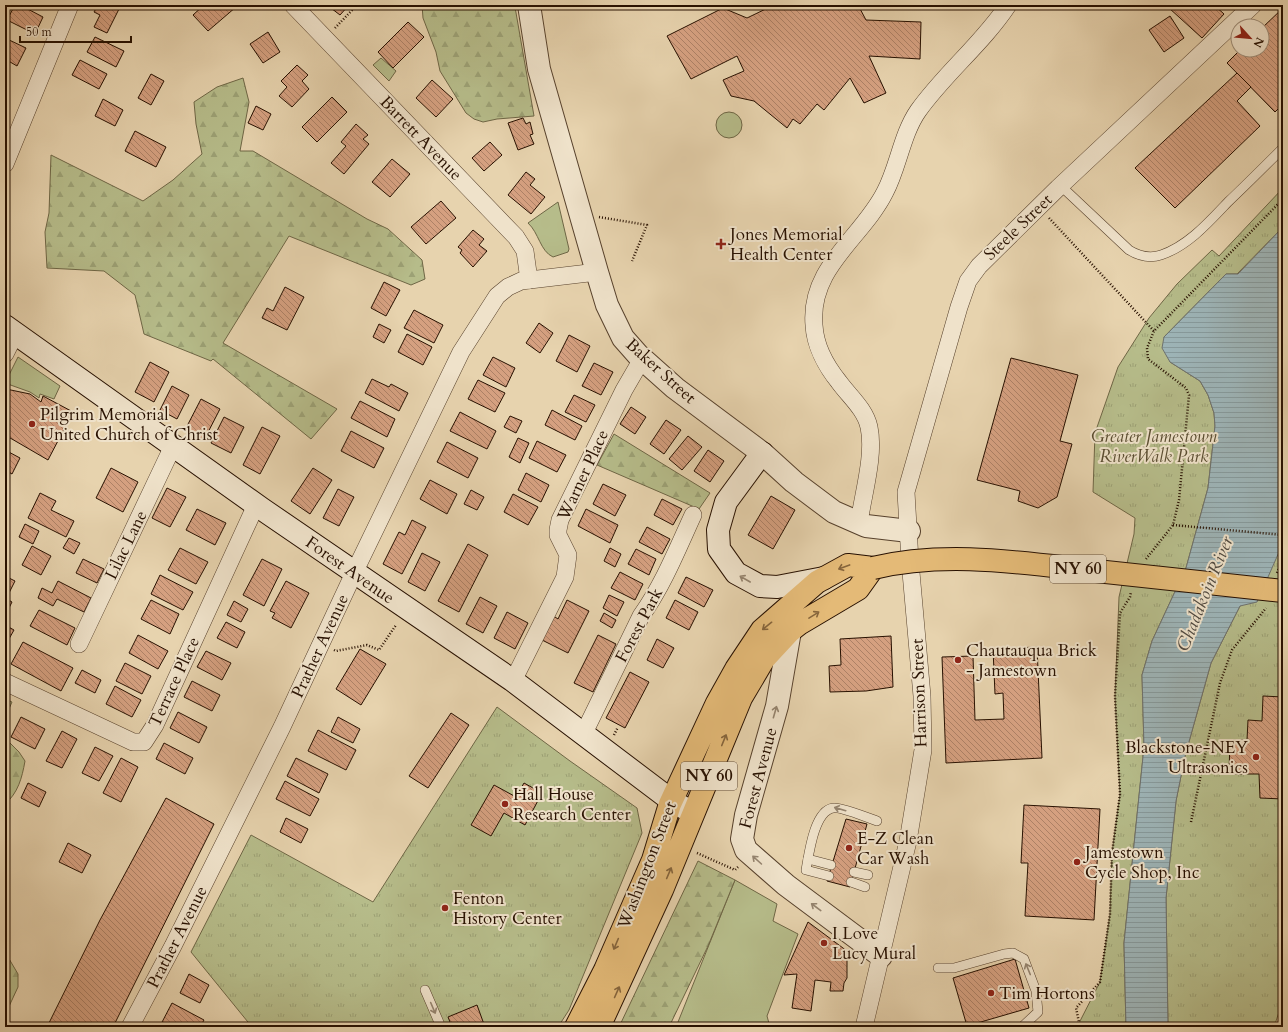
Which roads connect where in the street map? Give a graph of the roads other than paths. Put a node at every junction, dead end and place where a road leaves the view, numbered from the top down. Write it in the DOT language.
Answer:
graph roads {
  1 [pos="70,5"];
  2 [pos="293,5"];
  3 [pos="529,5"];
  4 [pos="1008,5"];
  5 [pos="1253,5"];
  6 [pos="1283,148"];
  7 [pos="5,164"];
  8 [pos="1061,186"];
  9 [pos="529,280"];
  10 [pos="600,281"];
  11 [pos="10,330"];
  12 [pos="5,354"];
  13 [pos="642,359"];
  14 [pos="173,446"];
  15 [pos="762,453"];
  16 [pos="256,505"];
  17 [pos="693,515"];
  18 [pos="859,523"];
  19 [pos="909,526"];
  20 [pos="874,568"];
  21 [pos="354,573"];
  22 [pos="824,578"];
  23 [pos="1275,592"];
  24 [pos="790,631"];
  25 [pos="79,644"];
  26 [pos="513,681"];
  27 [pos="5,682"];
  28 [pos="583,735"];
  29 [pos="672,801"];
  30 [pos="693,813"];
  31 [pos="877,821"];
  32 [pos="808,860"];
  33 [pos="831,866"];
  34 [pos="854,872"];
  35 [pos="868,875"];
  36 [pos="829,876"];
  37 [pos="851,882"];
  38 [pos="866,887"];
  39 [pos="881,956"];
  40 [pos="938,968"];
  41 [pos="425,990"];
  42 [pos="130,1027"];
  43 [pos="441,1027"];
  44 [pos="576,1027"];
  45 [pos="600,1027"];
  46 [pos="864,1027"];
  47 [pos="1022,1027"];
  1 -- 7 [label="street"];
  2 -- 9 [label="street, Barrett Avenue"];
  3 -- 10 [label="street, Baker Street"];
  4 -- 18 [label="street"];
  5 -- 8 [label="street, Steele Street"];
  6 -- 8 [label="lane"];
  8 -- 19 [label="street, Steele Street"];
  9 -- 10 [label="street, Prather Avenue"];
  9 -- 21 [label="street, Prather Avenue"];
  10 -- 13 [label="street, Baker Street"];
  11 -- 12 [label="street"];
  11 -- 14 [label="street, Forest Avenue"];
  13 -- 15 [label="street, Baker Street"];
  13 -- 26 [label="street, Warner Place"];
  14 -- 16 [label="street, Forest Avenue"];
  14 -- 25 [label="street, Lilac Lane"];
  15 -- 18 [label="street, Baker Street"];
  22 -- 15 [label="street, one-way"];
  16 -- 21 [label="street, Forest Avenue"];
  16 -- 27 [label="street, Terrace Place"];
  17 -- 28 [label="street, Forest Park"];
  18 -- 19 [label="street, Baker Street"];
  19 -- 39 [label="street, Harrison Street"];
  20 -- 22 [label="highway, Washington Street / NY 60, one-way"];
  20 -- 23 [label="highway, NY 60, bridge"];
  24 -- 20 [label="highway, Washington Street / NY 60, one-way"];
  21 -- 26 [label="street, Forest Avenue"];
  21 -- 42 [label="street, Prather Avenue"];
  22 -- 29 [label="highway, Washington Street / NY 60, one-way"];
  30 -- 24 [label="highway, Washington Street / NY 60, one-way"];
  39 -- 24 [label="street, Forest Avenue, one-way"];
  26 -- 28 [label="street, Forest Avenue"];
  28 -- 29 [label="street, Forest Avenue"];
  29 -- 30 [label="street, Forest Avenue"];
  29 -- 44 [label="highway, Washington Street / NY 60, one-way"];
  45 -- 30 [label="highway, Washington Street / NY 60, one-way"];
  31 -- 32 [label="lane, one-way"];
  32 -- 33 [label="lane"];
  32 -- 36 [label="lane"];
  34 -- 35 [label="lane"];
  37 -- 38 [label="lane"];
  39 -- 46 [label="street, Harrison Street"];
  47 -- 40 [label="lane, one-way"];
  41 -- 43 [label="lane, one-way"];
}
